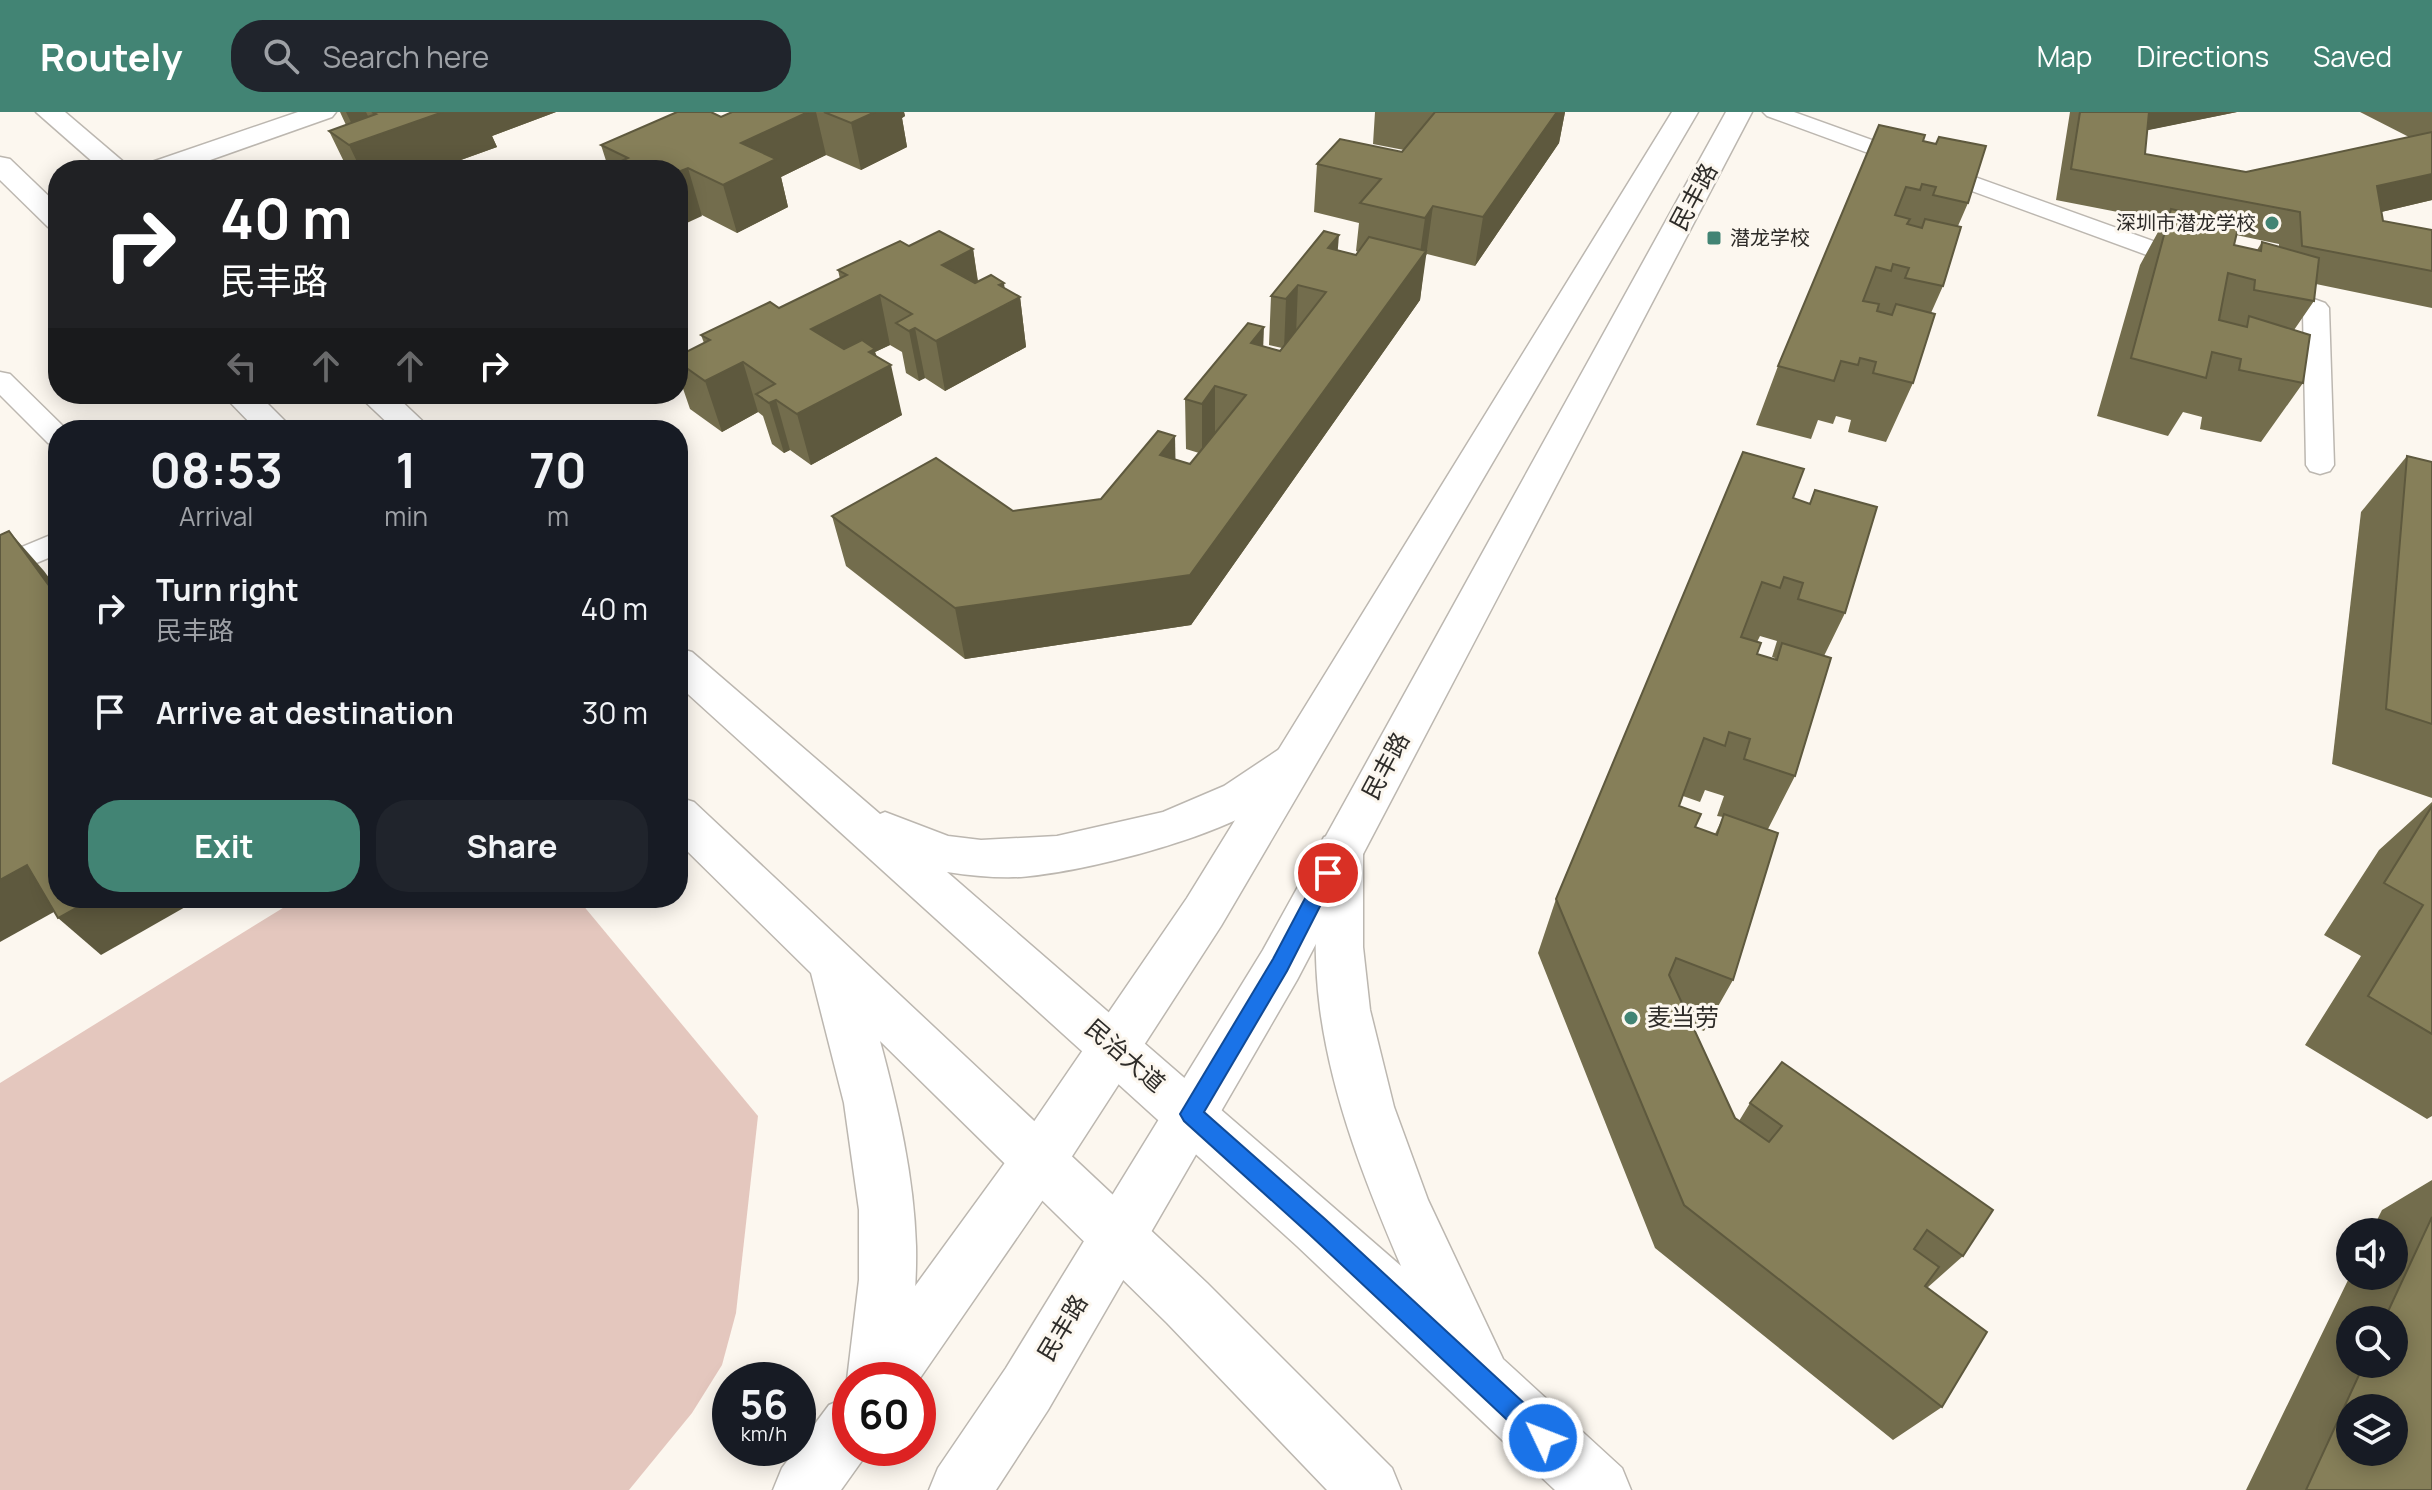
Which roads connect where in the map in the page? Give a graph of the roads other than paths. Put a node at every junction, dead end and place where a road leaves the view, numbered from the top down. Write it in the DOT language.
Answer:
graph roads {
  1 [pos="49,112"];
  2 [pos="323,112"];
  3 [pos="1685,112"];
  4 [pos="1739,112"];
  5 [pos="1774,112"];
  6 [pos="107,160"];
  7 [pos="185,160"];
  8 [pos="0,165"];
  9 [pos="48,211"];
  10 [pos="2213,271"];
  11 [pos="2242,281"];
  12 [pos="0,380"];
  13 [pos="250,404"];
  14 [pos="385,404"];
  15 [pos="266,420"];
  16 [pos="404,420"];
  17 [pos="48,427"];
  18 [pos="2320,465"];
  19 [pos="48,546"];
  20 [pos="0,568"];
  21 [pos="688,671"];
  22 [pos="1296,759"];
  23 [pos="856,819"];
  24 [pos="688,824"];
  25 [pos="1340,850"];
  26 [pos="832,962"];
  27 [pos="1114,1047"];
  28 [pos="1191,1114"];
  29 [pos="1039,1160"];
  30 [pos="1118,1237"];
  31 [pos="881,1362"];
  32 [pos="893,1362"];
  33 [pos="1505,1403"];
  34 [pos="832,1451"];
  35 [pos="804,1490"];
  36 [pos="960,1490"];
  37 [pos="1370,1490"];
  38 [pos="1600,1490"];
  1 -- 6 [label="main road"];
  2 -- 7 [label="main road"];
  3 -- 22 [label="main road, 民丰路"];
  4 -- 25 [label="main road, 民丰路"];
  5 -- 10 [label="lane"];
  8 -- 9 [label="main road"];
  11 -- 18 [label="lane"];
  12 -- 17 [label="lane"];
  13 -- 15 [label="main road"];
  14 -- 16 [label="main road"];
  19 -- 20 [label="lane"];
  21 -- 23 [label="main road, 民治大道"];
  22 -- 23 [label="main road"];
  22 -- 27 [label="main road, 民丰路"];
  23 -- 27 [label="main road, 民治大道"];
  24 -- 26 [label="main road"];
  25 -- 28 [label="main road, 民丰路"];
  25 -- 33 [label="main road"];
  26 -- 29 [label="main road"];
  26 -- 31 [label="main road"];
  27 -- 28 [label="main road, 民治大道"];
  27 -- 29 [label="main road, 民丰路"];
  28 -- 30 [label="main road, 民丰路"];
  28 -- 33 [label="main road, 民治大道"];
  29 -- 30 [label="main road"];
  29 -- 32 [label="main road, 民丰路"];
  30 -- 36 [label="main road, 民丰路"];
  30 -- 37 [label="main road"];
  33 -- 38 [label="main road, 民治大道"];
  34 -- 35 [label="main road"];
}
